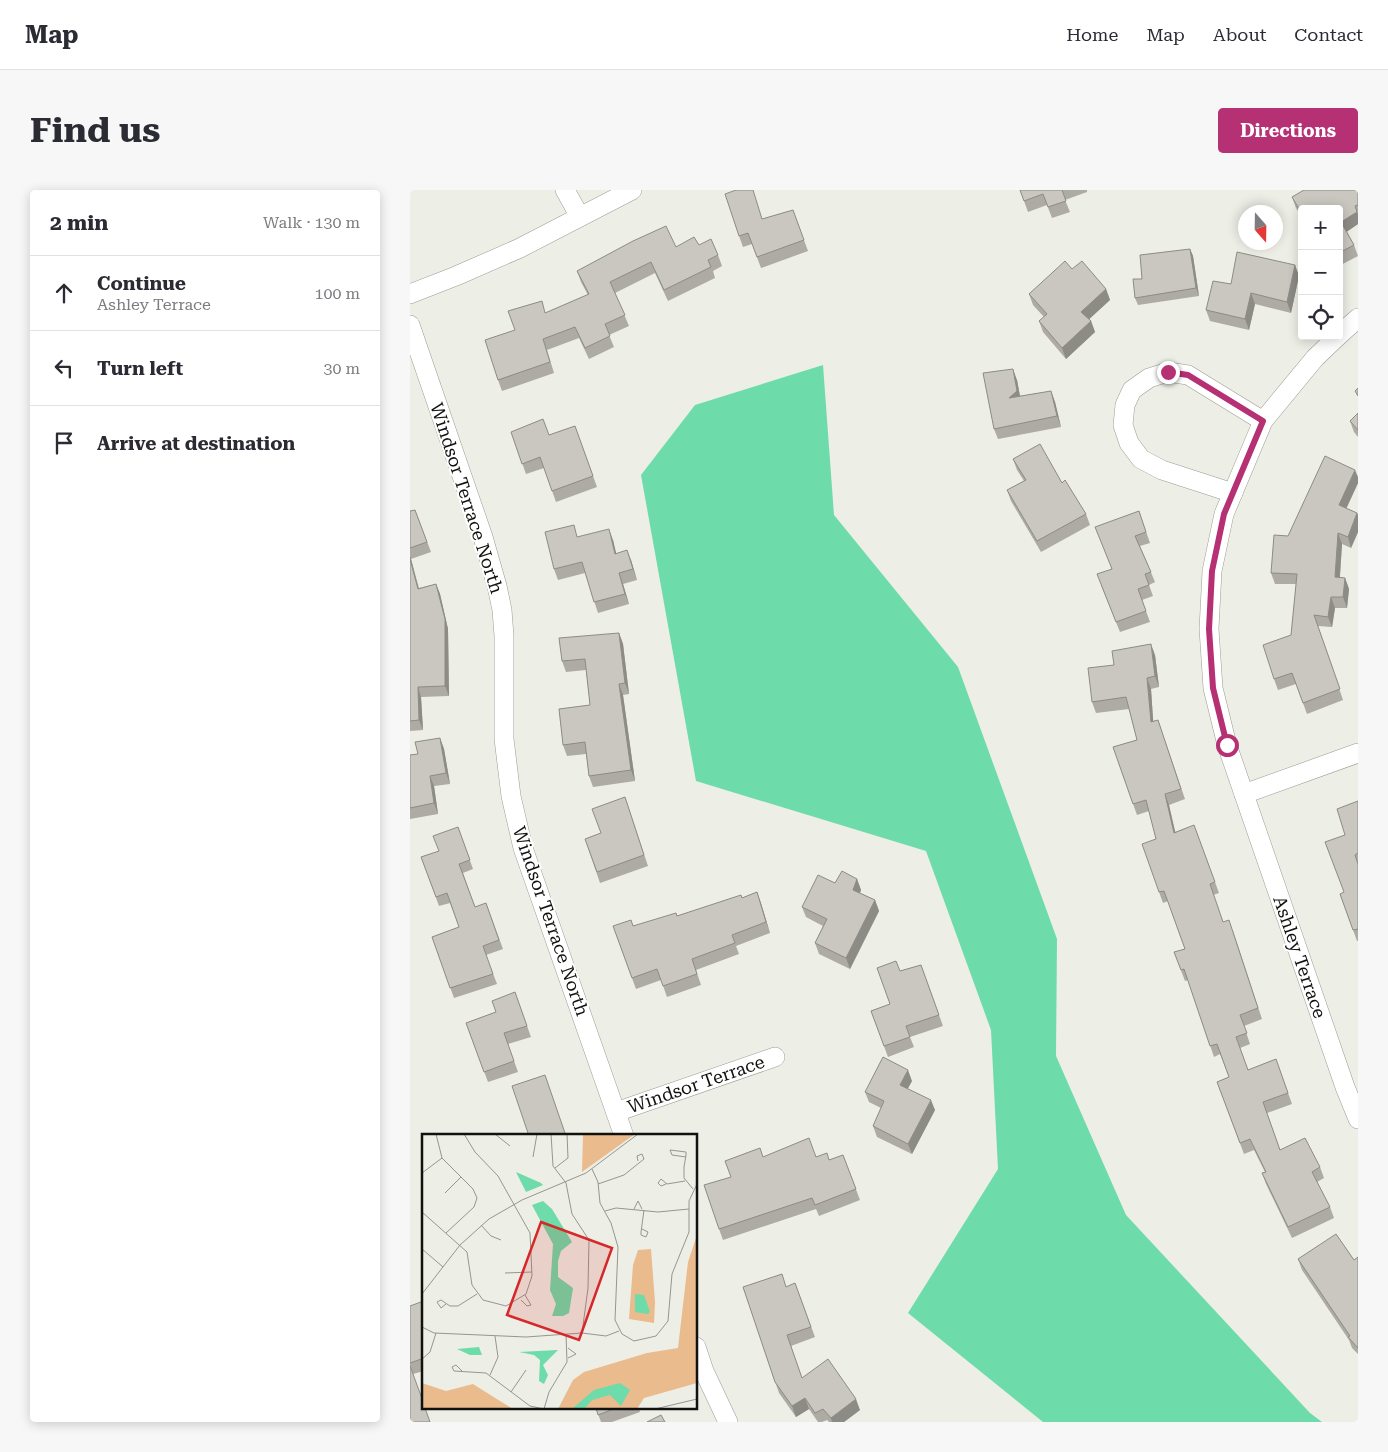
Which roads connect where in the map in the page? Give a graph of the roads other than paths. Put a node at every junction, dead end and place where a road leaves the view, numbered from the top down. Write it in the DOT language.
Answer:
graph roads {
  1 [pos="565,190"];
  2 [pos="632,190"];
  3 [pos="580,217"];
  4 [pos="410,294"];
  5 [pos="1358,318"];
  6 [pos="410,325"];
  7 [pos="1343,332"];
  8 [pos="1335,340"];
  9 [pos="1263,421"];
  10 [pos="1233,493"];
  11 [pos="1358,753"];
  12 [pos="1244,794"];
  13 [pos="775,1057"];
  14 [pos="616,1112"];
  15 [pos="1358,1119"];
  16 [pos="623,1134"];
  17 [pos="698,1353"];
  18 [pos="728,1422"];
  1 -- 3 [label="street"];
  2 -- 3 [label="street"];
  3 -- 4 [label="street"];
  5 -- 7 [label="street, Ashley Terrace"];
  6 -- 14 [label="street, Windsor Terrace North"];
  8 -- 9 [label="street, Ashley Terrace"];
  9 -- 10 [label="street, Ashley Terrace"];
  9 -- 10 [label="street"];
  10 -- 12 [label="street, Ashley Terrace"];
  11 -- 12 [label="street"];
  12 -- 15 [label="street, Ashley Terrace"];
  13 -- 14 [label="street, Windsor Terrace"];
  14 -- 16 [label="street, Windsor Terrace North"];
  17 -- 18 [label="street"];
}
